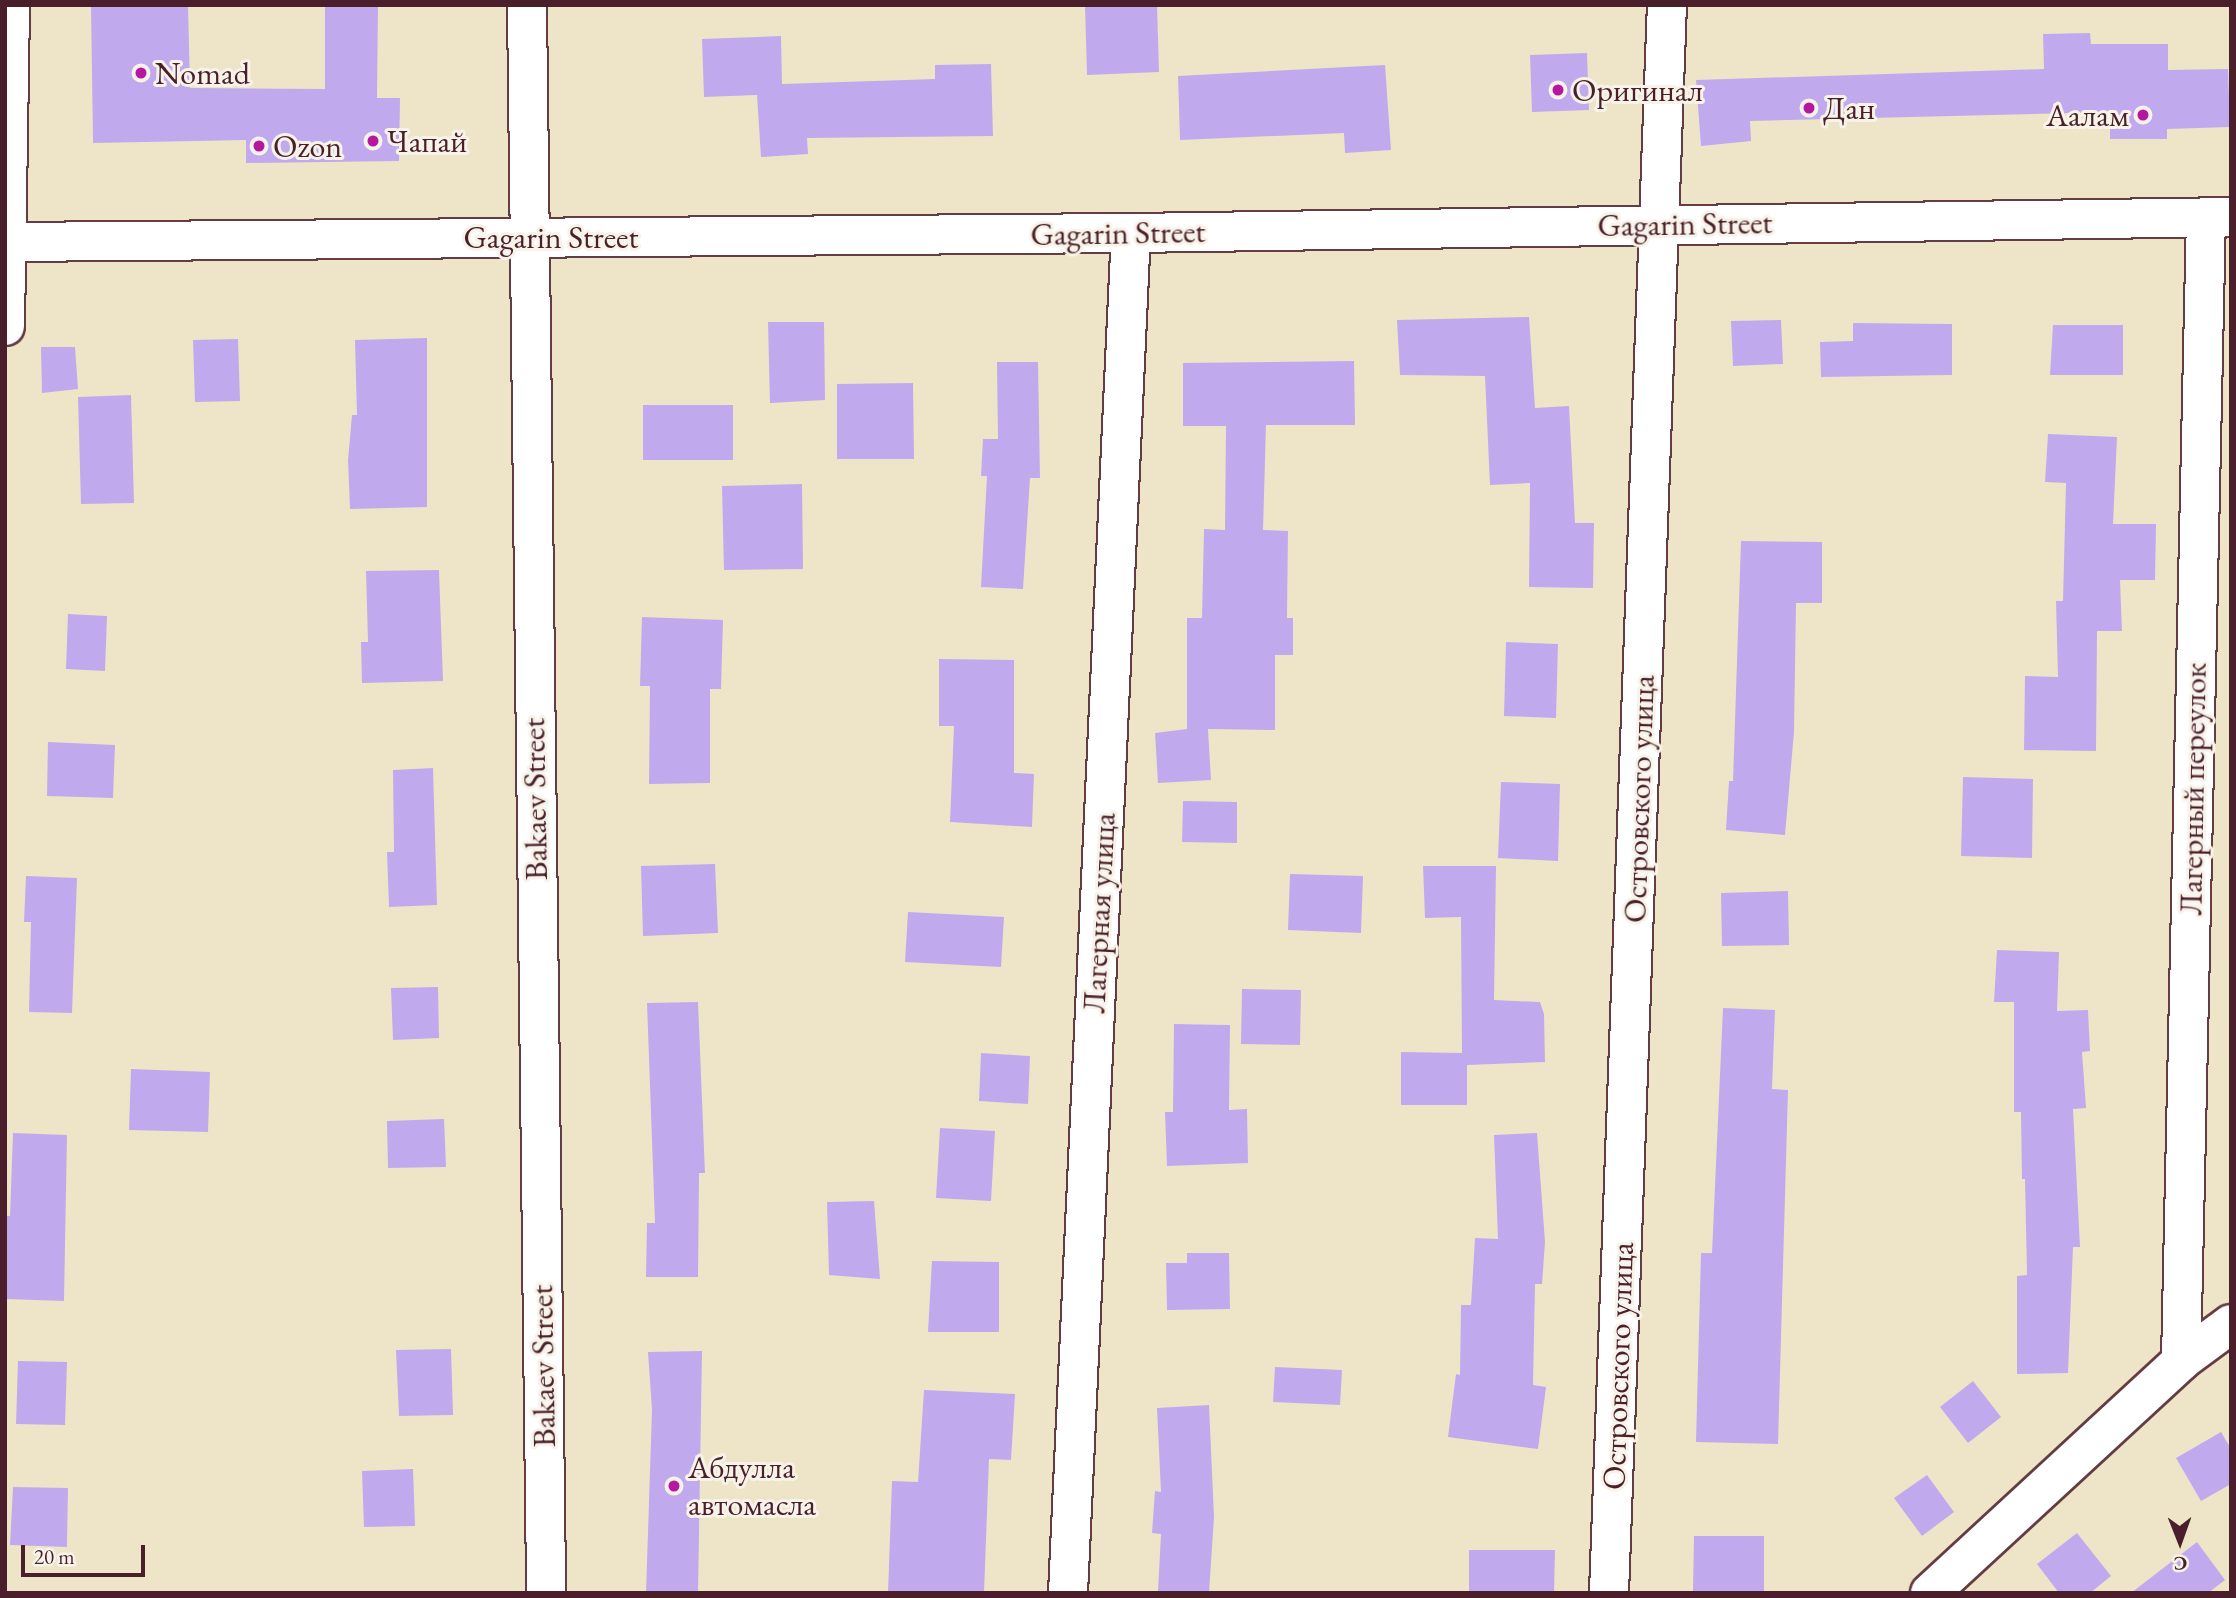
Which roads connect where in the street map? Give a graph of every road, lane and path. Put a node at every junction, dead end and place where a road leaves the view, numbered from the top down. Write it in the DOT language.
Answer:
graph roads {
  1 [pos="10,5"];
  2 [pos="527,5"];
  3 [pos="1667,5"];
  4 [pos="2218,217"];
  5 [pos="1661,225"];
  6 [pos="1130,233"];
  7 [pos="526,237"];
  8 [pos="7,242"];
  9 [pos="5,326"];
  10 [pos="2231,1324"];
  11 [pos="2181,1361"];
  12 [pos="547,1593"];
  13 [pos="1068,1593"];
  14 [pos="1609,1593"];
  15 [pos="1930,1593"];
  1 -- 8 [label="street"];
  2 -- 7 [label="street, Bakaev Street"];
  3 -- 5 [label="street, Островского улица"];
  4 -- 5 [label="street, Gagarin Street"];
  4 -- 11 [label="street, Лагерный переулок"];
  5 -- 6 [label="street, Gagarin Street"];
  5 -- 14 [label="street, Островского улица"];
  6 -- 7 [label="street, Gagarin Street"];
  6 -- 13 [label="street, Лагерная улица"];
  7 -- 8 [label="street, Gagarin Street"];
  7 -- 12 [label="street, Bakaev Street"];
  8 -- 9 [label="street"];
  10 -- 11 [label="street"];
  11 -- 15 [label="street"];
}
